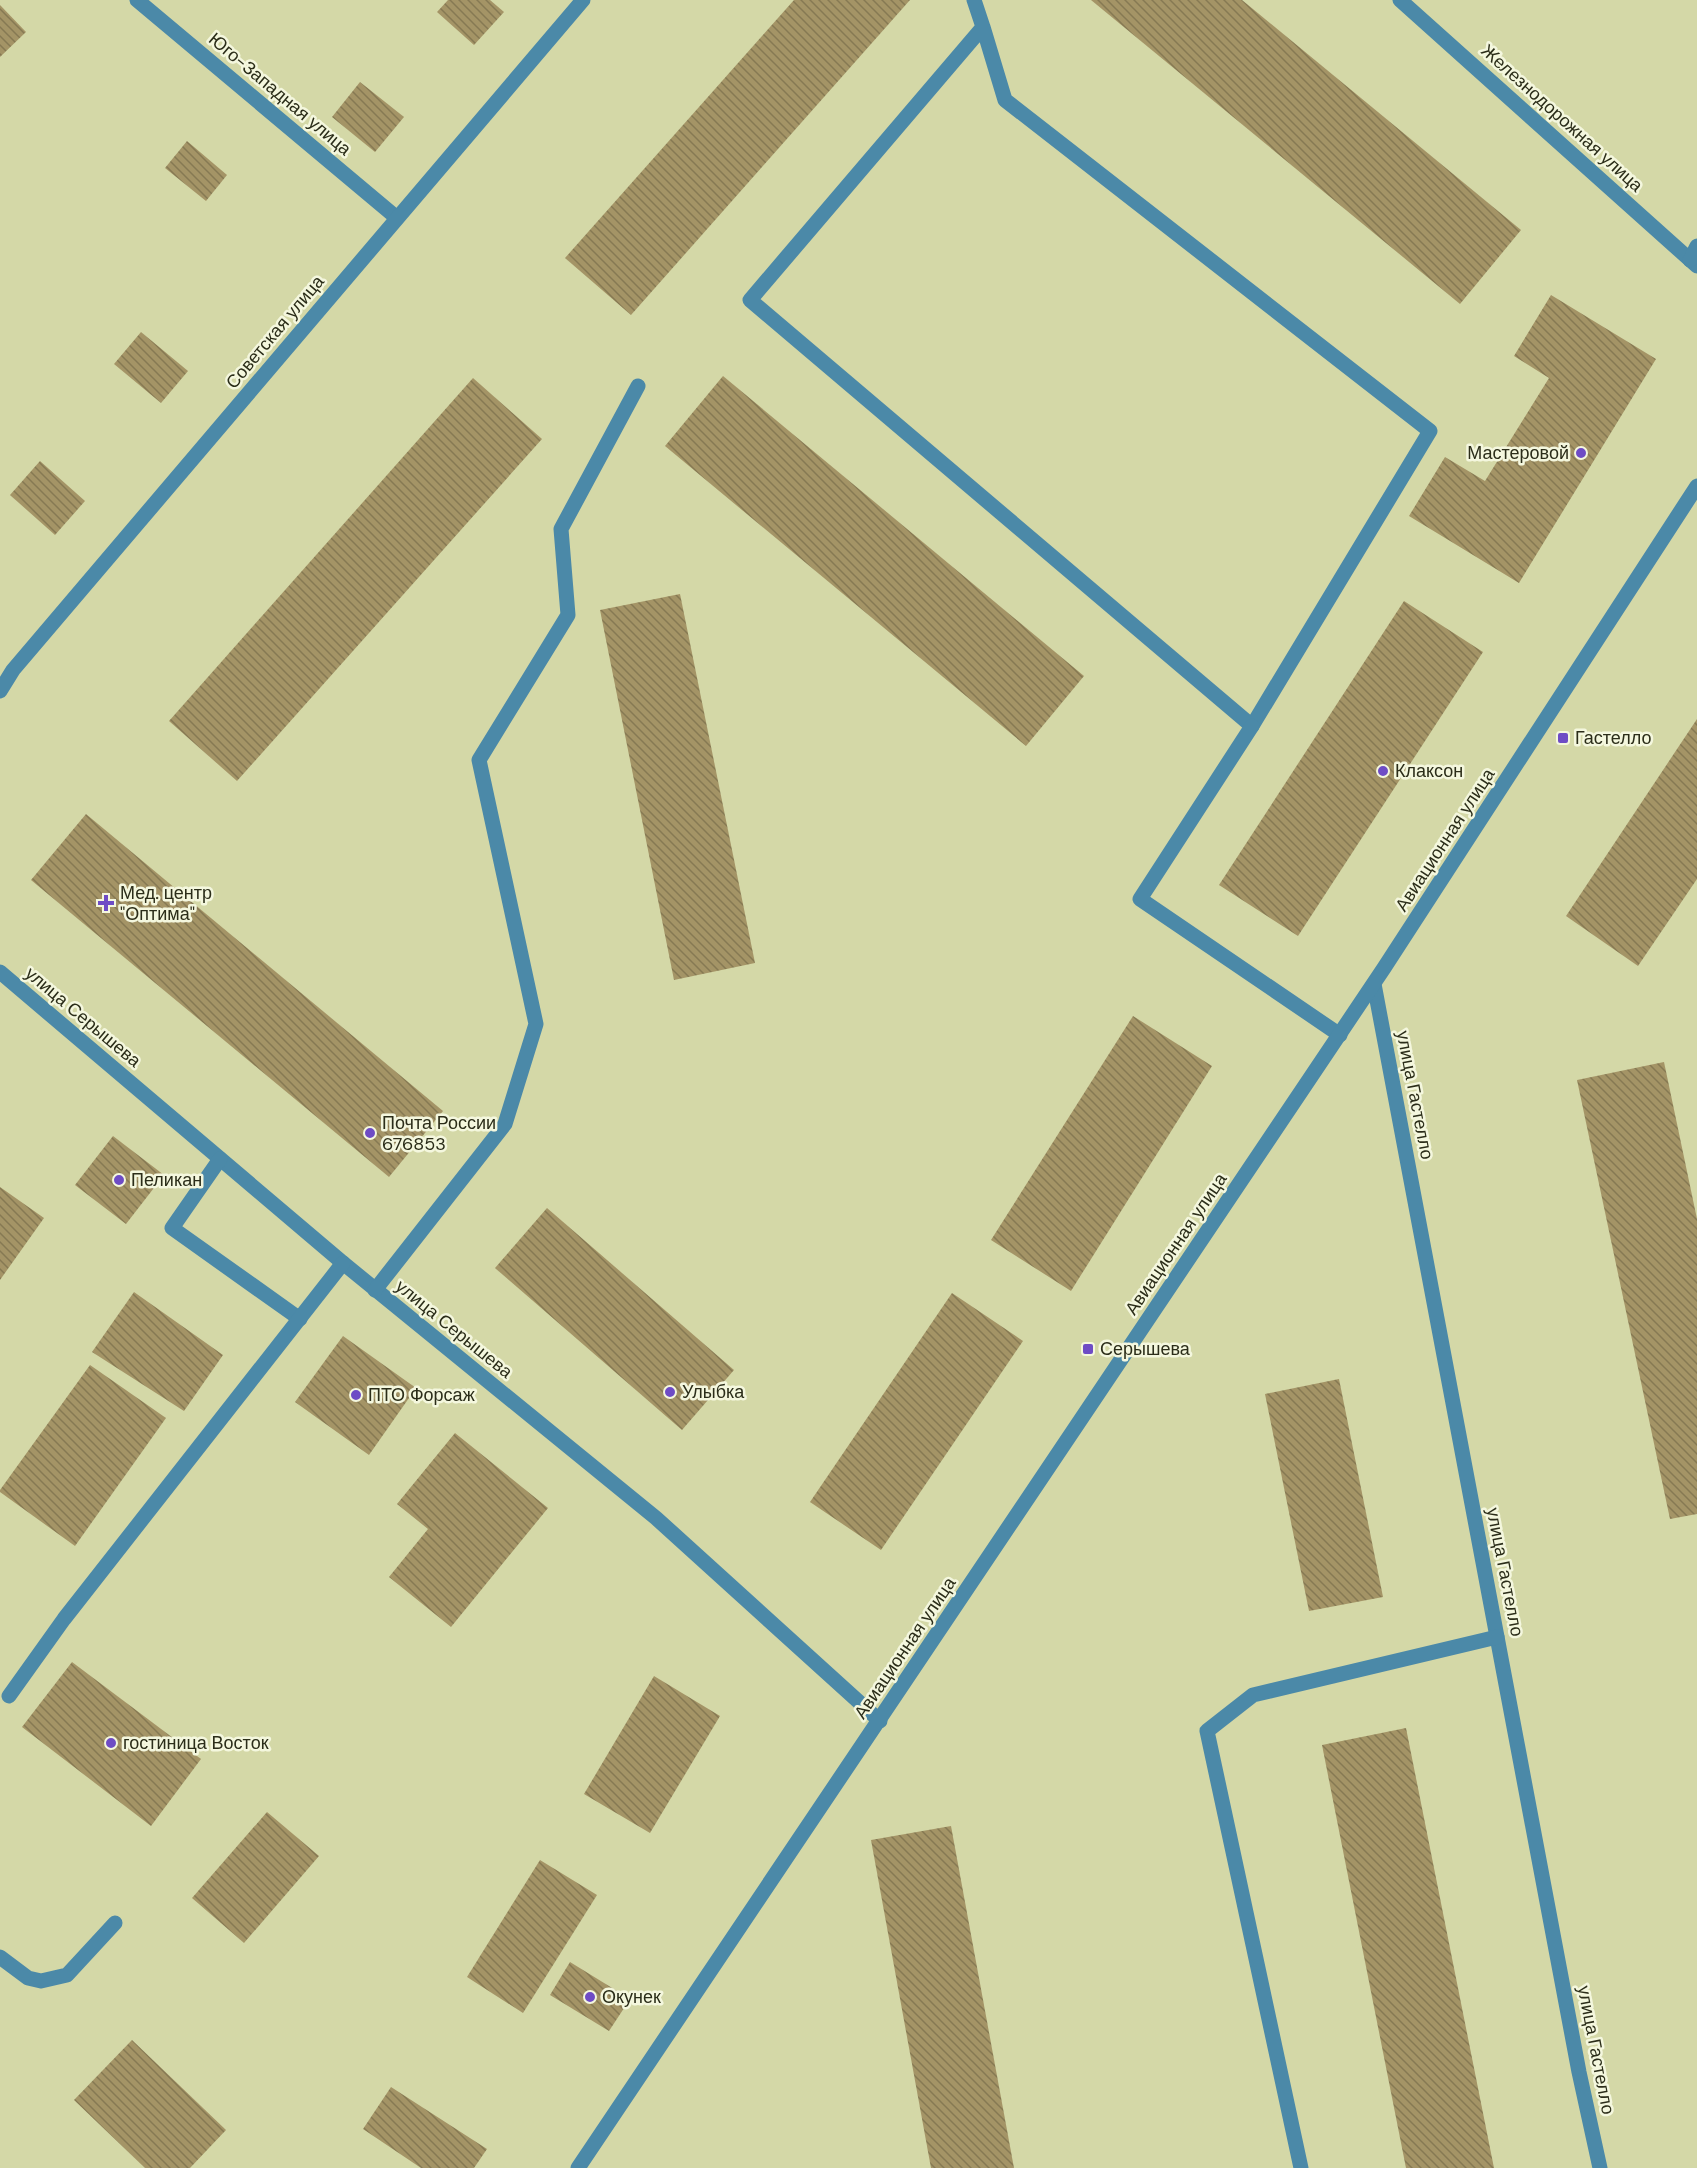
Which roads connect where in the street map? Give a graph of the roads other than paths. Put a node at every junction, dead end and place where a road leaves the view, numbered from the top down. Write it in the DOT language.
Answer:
graph roads {
  1 [pos="137,0"];
  2 [pos="583,0"];
  3 [pos="974,0"];
  4 [pos="1400,0"];
  5 [pos="983,27"];
  6 [pos="397,219"];
  7 [pos="1695,257"];
  8 [pos="638,386"];
  9 [pos="1697,486"];
  10 [pos="0,691"];
  11 [pos="1252,726"];
  12 [pos="0,972"];
  13 [pos="1374,984"];
  14 [pos="1340,1035"];
  15 [pos="220,1159"];
  16 [pos="343,1263"];
  17 [pos="375,1290"];
  18 [pos="300,1318"];
  19 [pos="1497,1637"];
  20 [pos="9,1696"];
  21 [pos="880,1721"];
  22 [pos="115,1923"];
  23 [pos="0,1957"];
  24 [pos="578,2168"];
  25 [pos="1301,2168"];
  26 [pos="1600,2168"];
  1 -- 6 [label="street, Юго-Западная улица"];
  2 -- 6 [label="street, Советская улица"];
  3 -- 5 [label="street"];
  4 -- 7 [label="street, Железнодорожная улица"];
  5 -- 11 [label="street"];
  5 -- 11 [label="street"];
  6 -- 10 [label="street, Советская улица"];
  8 -- 17 [label="street"];
  9 -- 13 [label="street, Авиационная улица"];
  11 -- 14 [label="street"];
  12 -- 15 [label="street, улица Серышева"];
  13 -- 14 [label="street, Авиационная улица"];
  13 -- 19 [label="street, улица Гастелло"];
  14 -- 21 [label="street, Авиационная улица"];
  15 -- 16 [label="street, улица Серышева"];
  15 -- 18 [label="street"];
  16 -- 17 [label="street, улица Серышева"];
  16 -- 18 [label="street"];
  17 -- 21 [label="street, улица Серышева"];
  18 -- 20 [label="street"];
  19 -- 25 [label="street"];
  19 -- 26 [label="street, улица Гастелло"];
  21 -- 24 [label="street, Авиационная улица"];
  22 -- 23 [label="street"];
}
